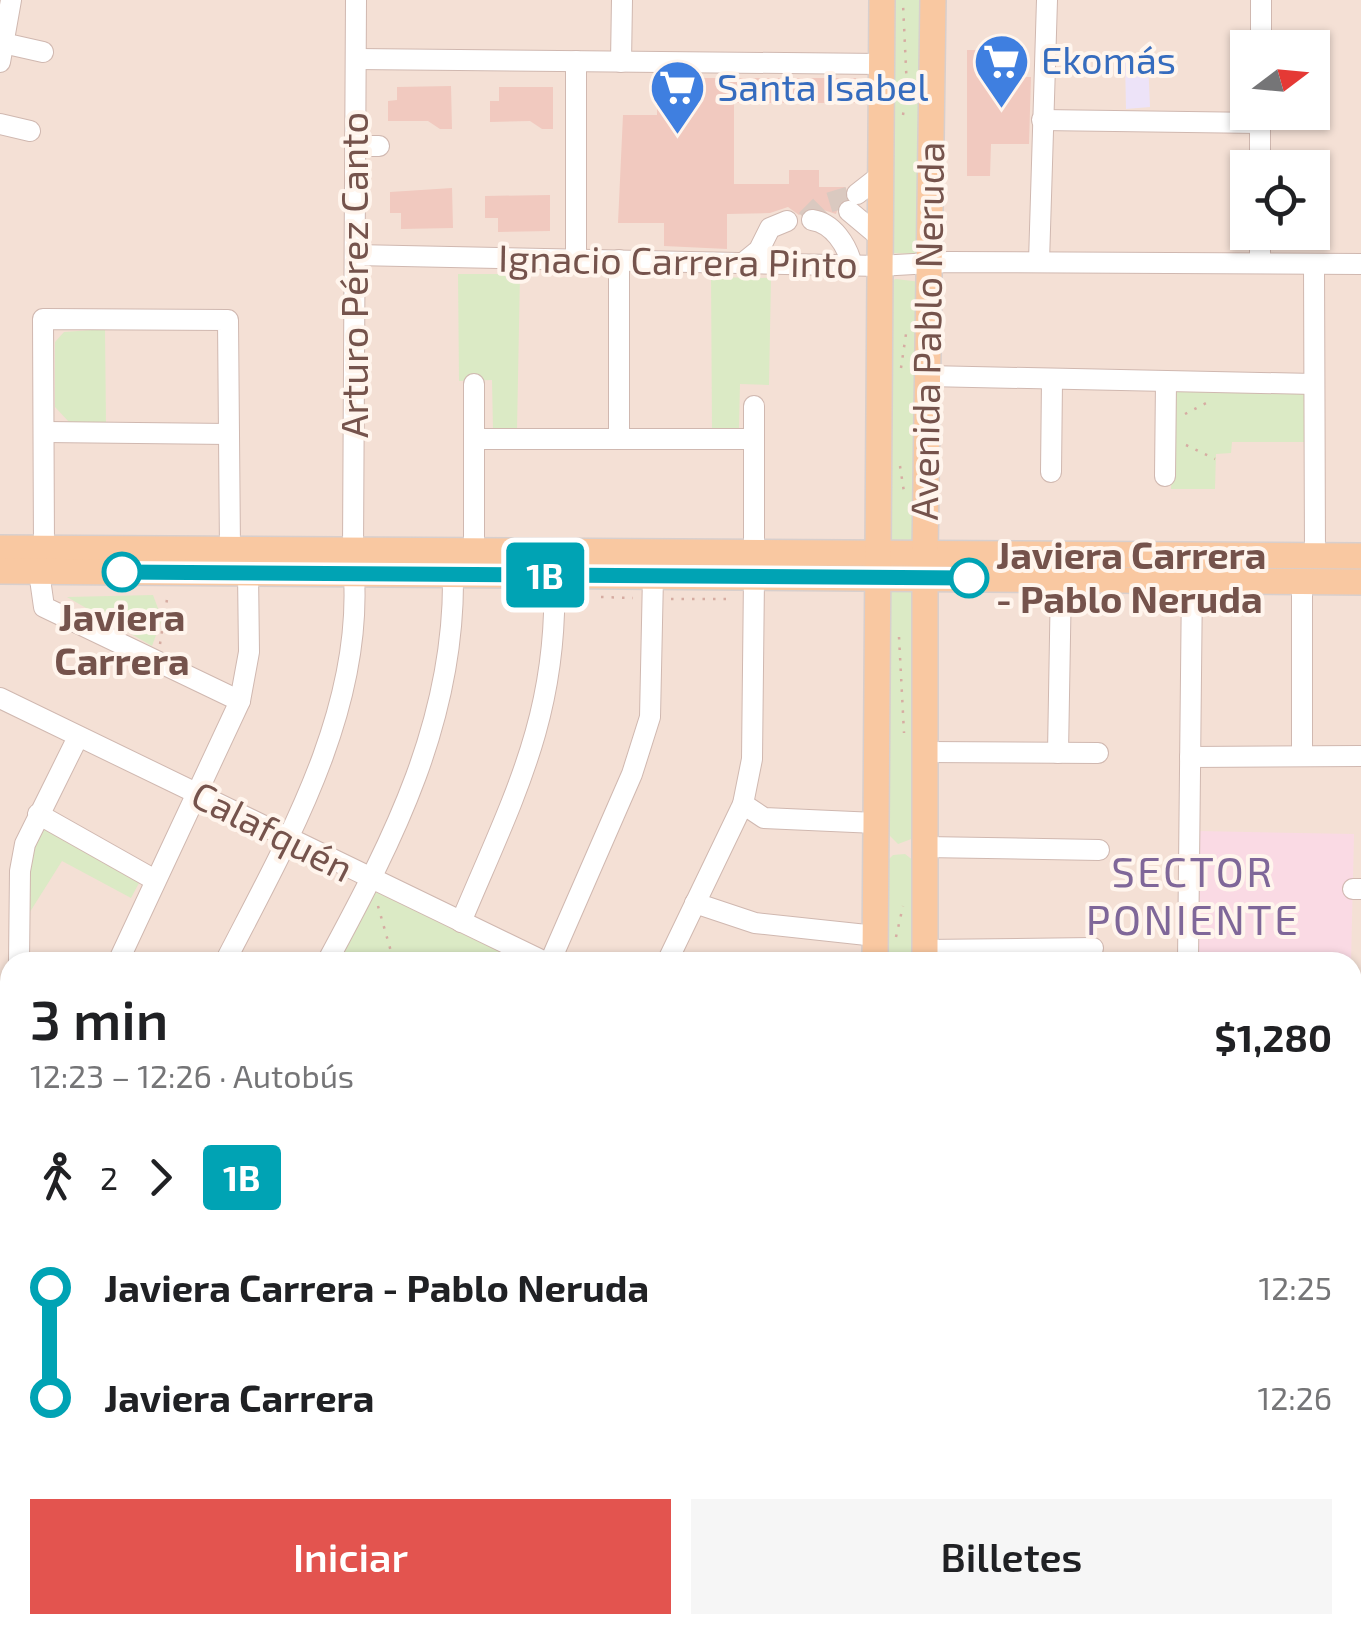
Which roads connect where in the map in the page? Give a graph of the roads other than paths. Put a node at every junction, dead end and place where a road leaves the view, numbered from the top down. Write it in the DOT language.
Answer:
graph roads {
  1 [pos="11,0"];
  2 [pos="356,0"];
  3 [pos="622,0"];
  4 [pos="934,0"];
  5 [pos="1047,0"];
  6 [pos="1261,0"];
  7 [pos="890,2"];
  8 [pos="1261,30"];
  9 [pos="2,40"];
  10 [pos="43,52"];
  11 [pos="356,59"];
  12 [pos="576,61"];
  13 [pos="621,62"];
  14 [pos="882,64"];
  15 [pos="1230,118"];
  16 [pos="1042,120"];
  17 [pos="0,124"];
  18 [pos="30,131"];
  19 [pos="356,146"];
  20 [pos="380,146"];
  21 [pos="880,176"];
  22 [pos="787,220"];
  23 [pos="812,220"];
  24 [pos="880,237"];
  25 [pos="1260,250"];
  26 [pos="355,255"];
  27 [pos="576,260"];
  28 [pos="619,260"];
  29 [pos="928,262"];
  30 [pos="1039,262"];
  31 [pos="742,263"];
  32 [pos="1260,264"];
  33 [pos="1314,264"];
  34 [pos="1361,264"];
  35 [pos="852,265"];
  36 [pos="880,266"];
  37 [pos="927,376"];
  38 [pos="1052,380"];
  39 [pos="1166,382"];
  40 [pos="474,384"];
  41 [pos="1314,384"];
  42 [pos="754,406"];
  43 [pos="46,432"];
  44 [pos="229,434"];
  45 [pos="474,439"];
  46 [pos="618,439"];
  47 [pos="754,439"];
  48 [pos="1051,472"];
  49 [pos="1165,476"];
  50 [pos="0,548"];
  51 [pos="230,550"];
  52 [pos="474,551"];
  53 [pos="1212,556"];
  54 [pos="1316,556"];
  55 [pos="1361,556"];
  56 [pos="41,560"];
  57 [pos="877,566"];
  58 [pos="925,566"];
  59 [pos="346,567"];
  60 [pos="749,569"];
  61 [pos="0,571"];
  62 [pos="212,572"];
  63 [pos="248,573"];
  64 [pos="452,574"];
  65 [pos="488,575"];
  66 [pos="554,575"];
  67 [pos="653,576"];
  68 [pos="1061,580"];
  69 [pos="1192,580"];
  70 [pos="1302,582"];
  71 [pos="1361,582"];
  72 [pos="0,698"];
  73 [pos="240,701"];
  74 [pos="78,738"];
  75 [pos="876,742"];
  76 [pos="918,751"];
  77 [pos="1058,753"];
  78 [pos="1098,753"];
  79 [pos="1302,756"];
  80 [pos="1361,756"];
  81 [pos="1190,757"];
  82 [pos="196,793"];
  83 [pos="743,804"];
  84 [pos="38,814"];
  85 [pos="876,823"];
  86 [pos="288,838"];
  87 [pos="924,847"];
  88 [pos="1099,850"];
  89 [pos="155,880"];
  90 [pos="370,881"];
  91 [pos="695,904"];
  92 [pos="460,922"];
  93 [pos="882,948"];
  94 [pos="1093,948"];
  95 [pos="19,952"];
  96 [pos="123,952"];
  97 [pos="230,952"];
  98 [pos="332,952"];
  99 [pos="526,952"];
  100 [pos="552,952"];
  101 [pos="672,952"];
  102 [pos="925,952"];
  103 [pos="1009,952"];
  104 [pos="1188,952"];
  1 -- 9 [label="street"];
  2 -- 11 [label="street, Arturo Pérez Canto"];
  3 -- 13 [label="street"];
  4 -- 29 [label="main road, Avenida Pablo Neruda"];
  5 -- 16 [label="street"];
  6 -- 8 [label="street"];
  7 -- 14 [label="main road, Avenida Pablo Neruda"];
  9 -- 10 [label="street"];
  11 -- 12 [label="street"];
  11 -- 19 [label="street, Arturo Pérez Canto"];
  12 -- 13 [label="street"];
  12 -- 27 [label="street"];
  13 -- 14 [label="street"];
  14 -- 21 [label="main road, Avenida Pablo Neruda"];
  15 -- 16 [label="street"];
  16 -- 30 [label="street"];
  17 -- 18 [label="street"];
  19 -- 20 [label="street"];
  19 -- 26 [label="street, Arturo Pérez Canto"];
  21 -- 24 [label="main road, Avenida Pablo Neruda"];
  21 -- 24 [label="street"];
  22 -- 31 [label="street"];
  23 -- 35 [label="street"];
  24 -- 36 [label="main road, Avenida Pablo Neruda"];
  25 -- 32 [label="street"];
  26 -- 27 [label="street, Ignacio Carrera Pinto"];
  26 -- 59 [label="street, Arturo Pérez Canto"];
  27 -- 28 [label="street, Ignacio Carrera Pinto"];
  28 -- 31 [label="street, Ignacio Carrera Pinto"];
  28 -- 46 [label="street"];
  29 -- 30 [label="street, Ignacio Carrera Pinto"];
  29 -- 36 [label="street, Ignacio Carrera Pinto"];
  29 -- 37 [label="main road, Avenida Pablo Neruda"];
  30 -- 32 [label="street, Ignacio Carrera Pinto"];
  31 -- 35 [label="street, Ignacio Carrera Pinto"];
  32 -- 33 [label="street, Ignacio Carrera Pinto"];
  33 -- 34 [label="street, Ignacio Carrera Pinto"];
  33 -- 41 [label="street"];
  35 -- 36 [label="street, Ignacio Carrera Pinto"];
  36 -- 57 [label="main road, Avenida Pablo Neruda"];
  37 -- 38 [label="street"];
  37 -- 58 [label="main road, Avenida Pablo Neruda"];
  38 -- 39 [label="street"];
  38 -- 48 [label="street"];
  39 -- 41 [label="street"];
  39 -- 49 [label="street"];
  40 -- 45 [label="street"];
  41 -- 54 [label="street"];
  42 -- 47 [label="street"];
  43 -- 44 [label="street"];
  43 -- 44 [label="street"];
  43 -- 56 [label="street"];
  44 -- 51 [label="street"];
  45 -- 46 [label="street"];
  45 -- 52 [label="street"];
  46 -- 47 [label="street"];
  47 -- 60 [label="street"];
  50 -- 56 [label="main road"];
  51 -- 56 [label="main road"];
  51 -- 59 [label="main road"];
  51 -- 62 [label="main road"];
  52 -- 59 [label="main road"];
  52 -- 60 [label="main road"];
  52 -- 65 [label="main road"];
  53 -- 54 [label="main road"];
  53 -- 58 [label="main road"];
  53 -- 69 [label="main road"];
  54 -- 55 [label="main road"];
  56 -- 61 [label="main road"];
  56 -- 62 [label="main road"];
  56 -- 73 [label="street"];
  57 -- 58 [label="main road"];
  57 -- 60 [label="main road"];
  57 -- 75 [label="main road, Avenida Pablo Neruda"];
  58 -- 68 [label="main road"];
  58 -- 76 [label="main road, Avenida Pablo Neruda"];
  59 -- 63 [label="main road"];
  59 -- 64 [label="main road"];
  59 -- 86 [label="street, Arturo Pérez Canto"];
  60 -- 67 [label="main road"];
  60 -- 83 [label="street"];
  62 -- 63 [label="main road"];
  63 -- 73 [label="street"];
  64 -- 65 [label="main road"];
  64 -- 90 [label="street"];
  65 -- 66 [label="main road"];
  66 -- 67 [label="main road"];
  66 -- 92 [label="street"];
  67 -- 100 [label="street"];
  68 -- 69 [label="main road"];
  68 -- 77 [label="street"];
  69 -- 70 [label="main road"];
  69 -- 81 [label="street"];
  70 -- 71 [label="main road"];
  70 -- 79 [label="street"];
  72 -- 74 [label="street, Calafquén"];
  73 -- 82 [label="street"];
  74 -- 82 [label="street, Calafquén"];
  74 -- 84 [label="street"];
  75 -- 76 [label="main road"];
  75 -- 85 [label="main road, Avenida Pablo Neruda"];
  76 -- 77 [label="street"];
  76 -- 87 [label="main road, Avenida Pablo Neruda"];
  77 -- 78 [label="street"];
  79 -- 80 [label="street"];
  79 -- 81 [label="street"];
  81 -- 104 [label="street"];
  82 -- 86 [label="street, Calafquén"];
  82 -- 89 [label="street"];
  83 -- 85 [label="street"];
  83 -- 91 [label="street"];
  84 -- 89 [label="street"];
  84 -- 95 [label="street"];
  85 -- 93 [label="main road, Avenida Pablo Neruda"];
  86 -- 90 [label="street, Calafquén"];
  86 -- 97 [label="street, Arturo Pérez Canto"];
  87 -- 88 [label="street"];
  87 -- 102 [label="main road, Avenida Pablo Neruda"];
  89 -- 96 [label="street"];
  90 -- 92 [label="street, Calafquén"];
  90 -- 98 [label="street"];
  91 -- 93 [label="street"];
  91 -- 101 [label="street"];
  92 -- 99 [label="street, Calafquén"];
  94 -- 103 [label="street"];
}
